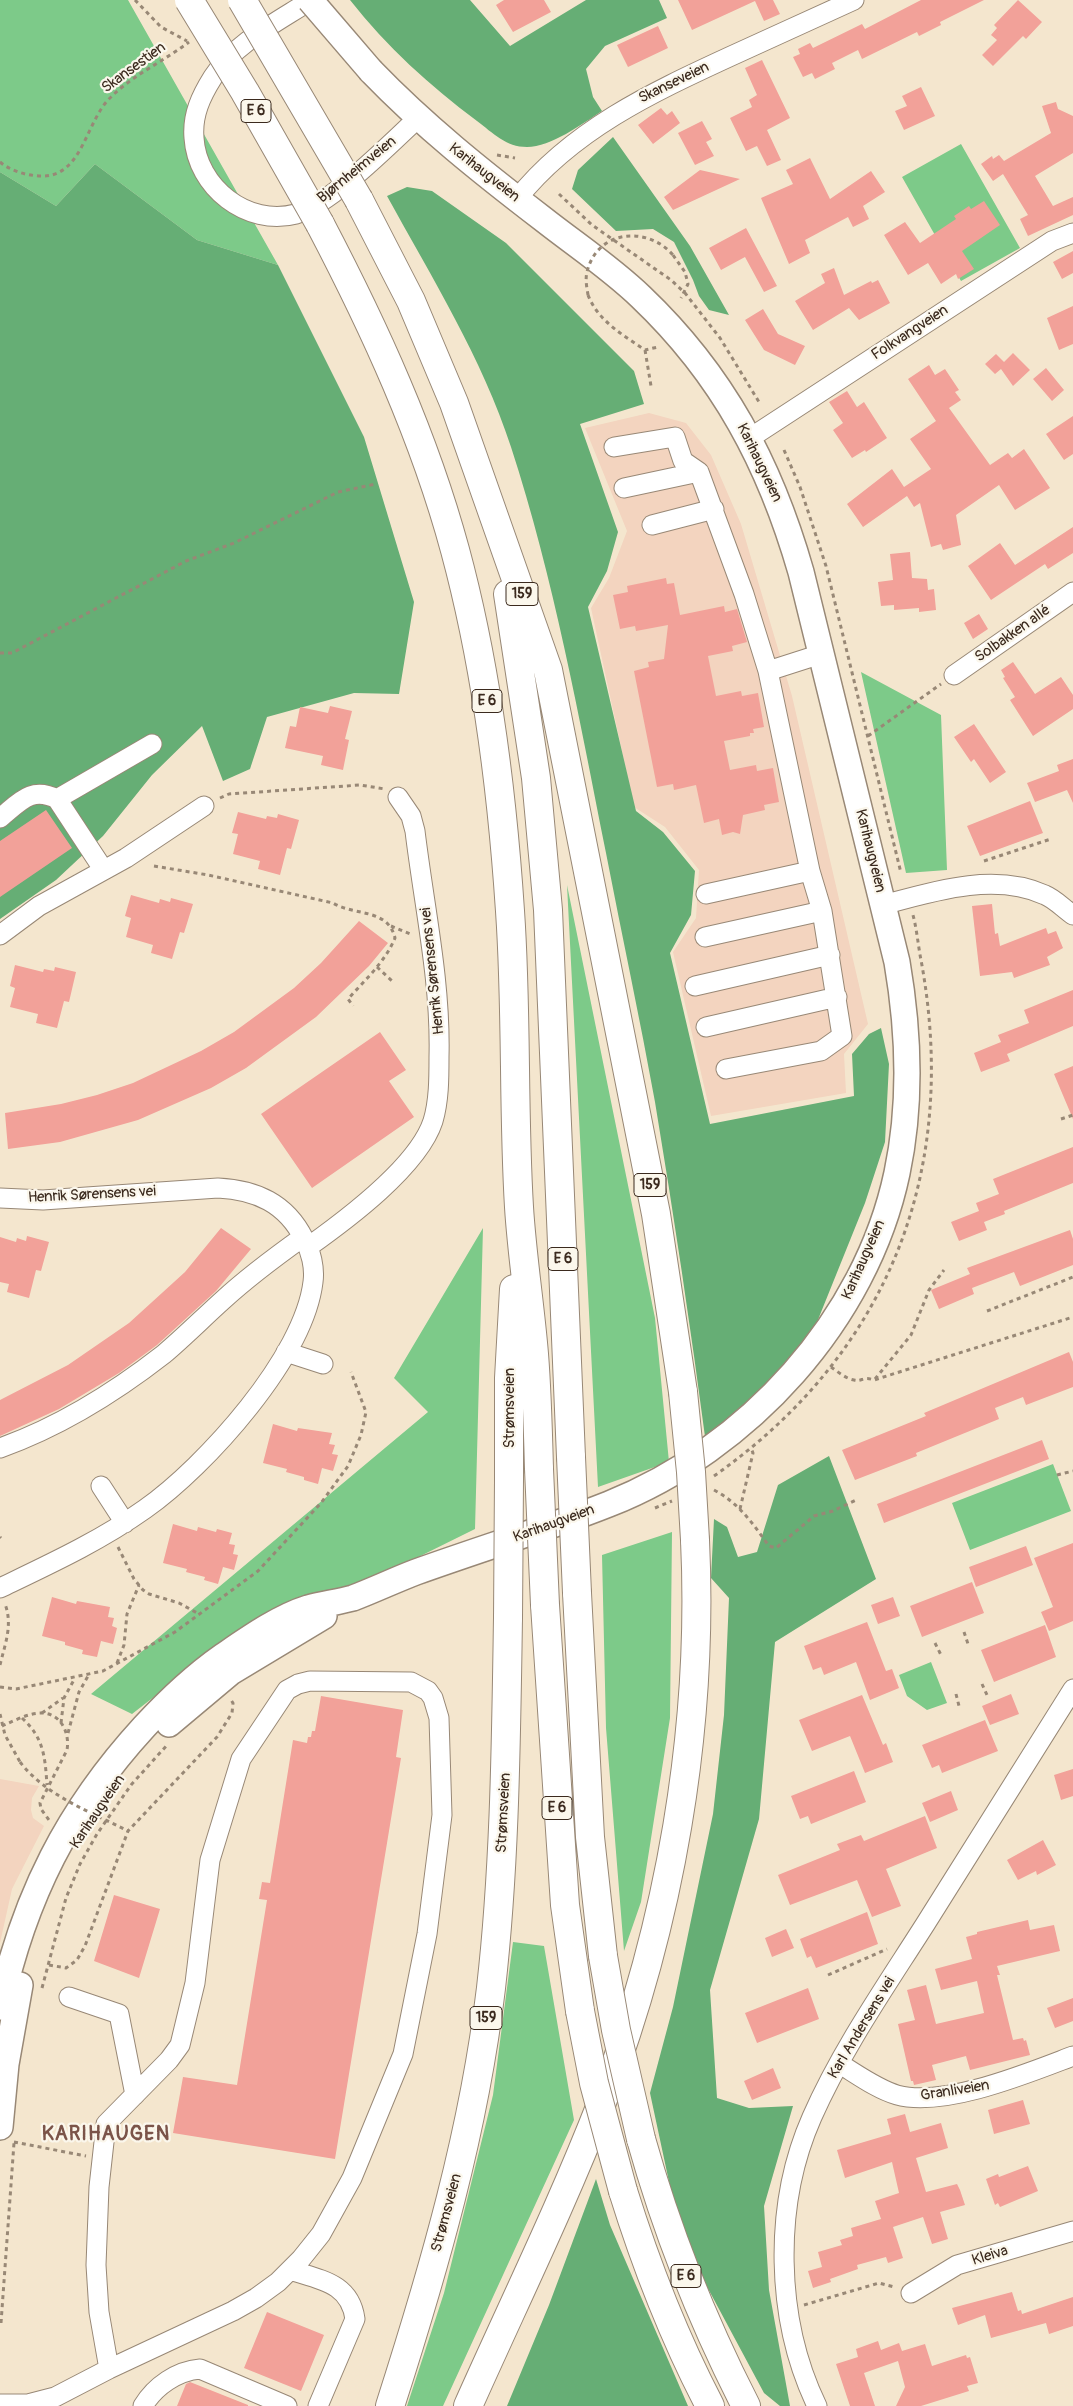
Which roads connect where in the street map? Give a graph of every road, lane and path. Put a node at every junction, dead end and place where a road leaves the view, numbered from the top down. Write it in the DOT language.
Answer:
graph roads {
  1 [pos="135,0"];
  2 [pos="189,0"];
  3 [pos="242,0"];
  4 [pos="310,0"];
  5 [pos="854,0"];
  6 [pos="197,37"];
  7 [pos="190,42"];
  8 [pos="418,118"];
  9 [pos="0,162"];
  10 [pos="559,194"];
  11 [pos="517,199"];
  12 [pos="1073,233"];
  13 [pos="685,293"];
  14 [pos="682,298"];
  15 [pos="658,347"];
  16 [pos="645,350"];
  17 [pos="650,386"];
  18 [pos="759,402"];
  19 [pos="750,438"];
  20 [pos="614,447"];
  21 [pos="784,450"];
  22 [pos="699,472"];
  23 [pos="376,484"];
  24 [pos="624,488"];
  25 [pos="714,509"];
  26 [pos="494,519"];
  27 [pos="652,525"];
  28 [pos="1073,592"];
  29 [pos="0,653"];
  30 [pos="821,654"];
  31 [pos="768,671"];
  32 [pos="954,676"];
  33 [pos="868,736"];
  34 [pos="152,744"];
  35 [pos="398,797"];
  36 [pos="57,799"];
  37 [pos="204,806"];
  38 [pos="0,818"];
  39 [pos="1051,838"];
  40 [pos="984,860"];
  41 [pos="154,866"];
  42 [pos="103,870"];
  43 [pos="810,871"];
  44 [pos="901,873"];
  45 [pos="706,894"];
  46 [pos="883,905"];
  47 [pos="822,911"];
  48 [pos="1073,915"];
  49 [pos="0,935"];
  50 [pos="705,937"];
  51 [pos="830,956"];
  52 [pos="377,966"];
  53 [pos="392,981"];
  54 [pos="695,986"];
  55 [pos="837,997"];
  56 [pos="353,1006"];
  57 [pos="706,1027"];
  58 [pos="726,1069"];
  59 [pos="1073,1115"];
  60 [pos="1061,1119"];
  61 [pos="0,1198"];
  62 [pos="519,1207"];
  63 [pos="306,1242"];
  64 [pos="944,1270"];
  65 [pos="1073,1278"];
  66 [pos="987,1311"];
  67 [pos="1073,1317"];
  68 [pos="286,1352"];
  69 [pos="324,1364"];
  70 [pos="831,1366"];
  71 [pos="351,1372"];
  72 [pos="874,1380"];
  73 [pos="0,1448"];
  74 [pos="751,1448"];
  75 [pos="1073,1471"];
  76 [pos="1057,1475"];
  77 [pos="101,1486"];
  78 [pos="711,1489"];
  79 [pos="858,1498"];
  80 [pos="740,1509"];
  81 [pos="117,1528"];
  82 [pos="139,1585"];
  83 [pos="1,1593"];
  84 [pos="351,1598"];
  85 [pos="199,1614"];
  86 [pos="964,1632"];
  87 [pos="935,1643"];
  88 [pos="968,1644"];
  89 [pos="941,1655"];
  90 [pos="0,1664"];
  91 [pos="116,1664"];
  92 [pos="88,1675"];
  93 [pos="76,1678"];
  94 [pos="982,1684"];
  95 [pos="0,1687"];
  96 [pos="1073,1689"];
  97 [pos="956,1694"];
  98 [pos="987,1695"];
  99 [pos="64,1698"];
  100 [pos="230,1698"];
  101 [pos="959,1706"];
  102 [pos="42,1713"];
  103 [pos="0,1714"];
  104 [pos="22,1718"];
  105 [pos="61,1723"];
  106 [pos="2,1726"];
  107 [pos="68,1733"];
  108 [pos="171,1741"];
  109 [pos="48,1787"];
  110 [pos="50,1822"];
  111 [pos="128,1831"];
  112 [pos="59,1928"];
  113 [pos="914,1942"];
  114 [pos="49,1965"];
  115 [pos="828,1975"];
  116 [pos="69,1997"];
  117 [pos="0,2007"];
  118 [pos="1073,2056"];
  119 [pos="840,2064"];
  120 [pos="135,2096"];
  121 [pos="7,2134"];
  122 [pos="102,2160"];
  123 [pos="1073,2231"];
  124 [pos="290,2270"];
  125 [pos="911,2292"];
  126 [pos="788,2309"];
  127 [pos="108,2369"];
  128 [pos="66,2398"];
  129 [pos="0,2404"];
  130 [pos="143,2406"];
  131 [pos="287,2406"];
  132 [pos="318,2406"];
  133 [pos="390,2406"];
  134 [pos="468,2406"];
  135 [pos="710,2406"];
  136 [pos="746,2406"];
  137 [pos="817,2406"];
  1 -- 7 [label="path"];
  2 -- 62 [label="highway, E 6, bridge"];
  3 -- 26 [label="highway, E 6, bridge"];
  4 -- 8 [label="main road, Karihaugveien, bridge"];
  4 -- 8 [label="street, Bjørnheimveien"];
  5 -- 11 [label="street, Skanseveien"];
  6 -- 7 [label="path, Skansestien"];
  7 -- 9 [label="path, Skansestien"];
  8 -- 11 [label="main road, Karihaugveien"];
  10 -- 13 [label="path"];
  11 -- 19 [label="main road, Karihaugveien"];
  12 -- 19 [label="street, Folkvangveien"];
  13 -- 14 [label="path"];
  13 -- 16 [label="path, bridge"];
  13 -- 18 [label="path"];
  15 -- 16 [label="path"];
  16 -- 17 [label="path"];
  19 -- 30 [label="main road, Karihaugveien"];
  20 -- 22 [label="street"];
  21 -- 33 [label="path"];
  22 -- 24 [label="street"];
  22 -- 25 [label="street"];
  23 -- 29 [label="path"];
  25 -- 27 [label="street"];
  25 -- 31 [label="street"];
  26 -- 134 [label="highway, 159, bridge"];
  26 -- 136 [label="highway, E 6, bridge"];
  28 -- 32 [label="street, Solbakken allé"];
  30 -- 31 [label="street"];
  30 -- 46 [label="main road, Karihaugveien"];
  31 -- 43 [label="street"];
  32 -- 33 [label="path"];
  33 -- 44 [label="path"];
  34 -- 36 [label="street"];
  35 -- 37 [label="path"];
  35 -- 63 [label="street, Henrik Sørensens vei"];
  36 -- 38 [label="street"];
  36 -- 42 [label="street"];
  37 -- 42 [label="street"];
  39 -- 40 [label="path"];
  41 -- 52 [label="path"];
  42 -- 49 [label="street"];
  43 -- 45 [label="street"];
  43 -- 47 [label="street"];
  46 -- 48 [label="street"];
  46 -- 84 [label="main road, Karihaugveien"];
  47 -- 50 [label="street"];
  47 -- 51 [label="street"];
  51 -- 54 [label="street"];
  51 -- 55 [label="street"];
  52 -- 53 [label="path"];
  52 -- 56 [label="path"];
  55 -- 57 [label="street"];
  55 -- 58 [label="street"];
  59 -- 60 [label="path"];
  61 -- 63 [label="street, Henrik Sørensens vei"];
  62 -- 133 [label="highway, Strømsveien / 159, bridge"];
  62 -- 135 [label="highway, E 6, bridge"];
  63 -- 68 [label="street, Henrik Sørensens vei"];
  63 -- 73 [label="street"];
  64 -- 72 [label="path"];
  65 -- 66 [label="path"];
  67 -- 72 [label="path"];
  68 -- 69 [label="street"];
  68 -- 81 [label="street, Henrik Sørensens vei"];
  70 -- 72 [label="path"];
  71 -- 85 [label="path"];
  74 -- 80 [label="path"];
  75 -- 76 [label="path"];
  77 -- 81 [label="street"];
  78 -- 80 [label="path"];
  79 -- 80 [label="path"];
  81 -- 82 [label="path"];
  81 -- 83 [label="street, Henrik Sørensens vei"];
  82 -- 85 [label="path"];
  82 -- 91 [label="path"];
  83 -- 90 [label="path"];
  84 -- 117 [label="main road, Karihaugveien"];
  84 -- 121 [label="main road, Karihaugveien"];
  85 -- 91 [label="path"];
  86 -- 88 [label="path"];
  87 -- 89 [label="path"];
  91 -- 92 [label="path"];
  92 -- 93 [label="path"];
  92 -- 107 [label="path"];
  93 -- 95 [label="path"];
  93 -- 99 [label="path"];
  94 -- 98 [label="path"];
  96 -- 113 [label="street, Karl Andersens vei"];
  97 -- 101 [label="path"];
  99 -- 102 [label="path"];
  99 -- 105 [label="path"];
  100 -- 111 [label="path"];
  102 -- 104 [label="path"];
  102 -- 105 [label="path"];
  103 -- 106 [label="path"];
  104 -- 106 [label="path"];
  104 -- 109 [label="path"];
  105 -- 107 [label="path"];
  106 -- 111 [label="path, bridge"];
  107 -- 109 [label="path"];
  108 -- 112 [label="path"];
  109 -- 110 [label="path"];
  111 -- 114 [label="path"];
  113 -- 115 [label="path"];
  113 -- 119 [label="street, Karl Andersens vei"];
  116 -- 120 [label="street"];
  118 -- 119 [label="street, Granliveien"];
  119 -- 126 [label="street, Karl Andersens vei"];
  120 -- 122 [label="street"];
  120 -- 124 [label="street"];
  121 -- 122 [label="path"];
  122 -- 127 [label="street"];
  123 -- 125 [label="street, Kleiva"];
  124 -- 127 [label="street"];
  124 -- 132 [label="street"];
  125 -- 126 [label="path"];
  126 -- 137 [label="street, Karl Andersens vei"];
  127 -- 128 [label="street"];
  128 -- 129 [label="street"];
  130 -- 131 [label="street"];
}
